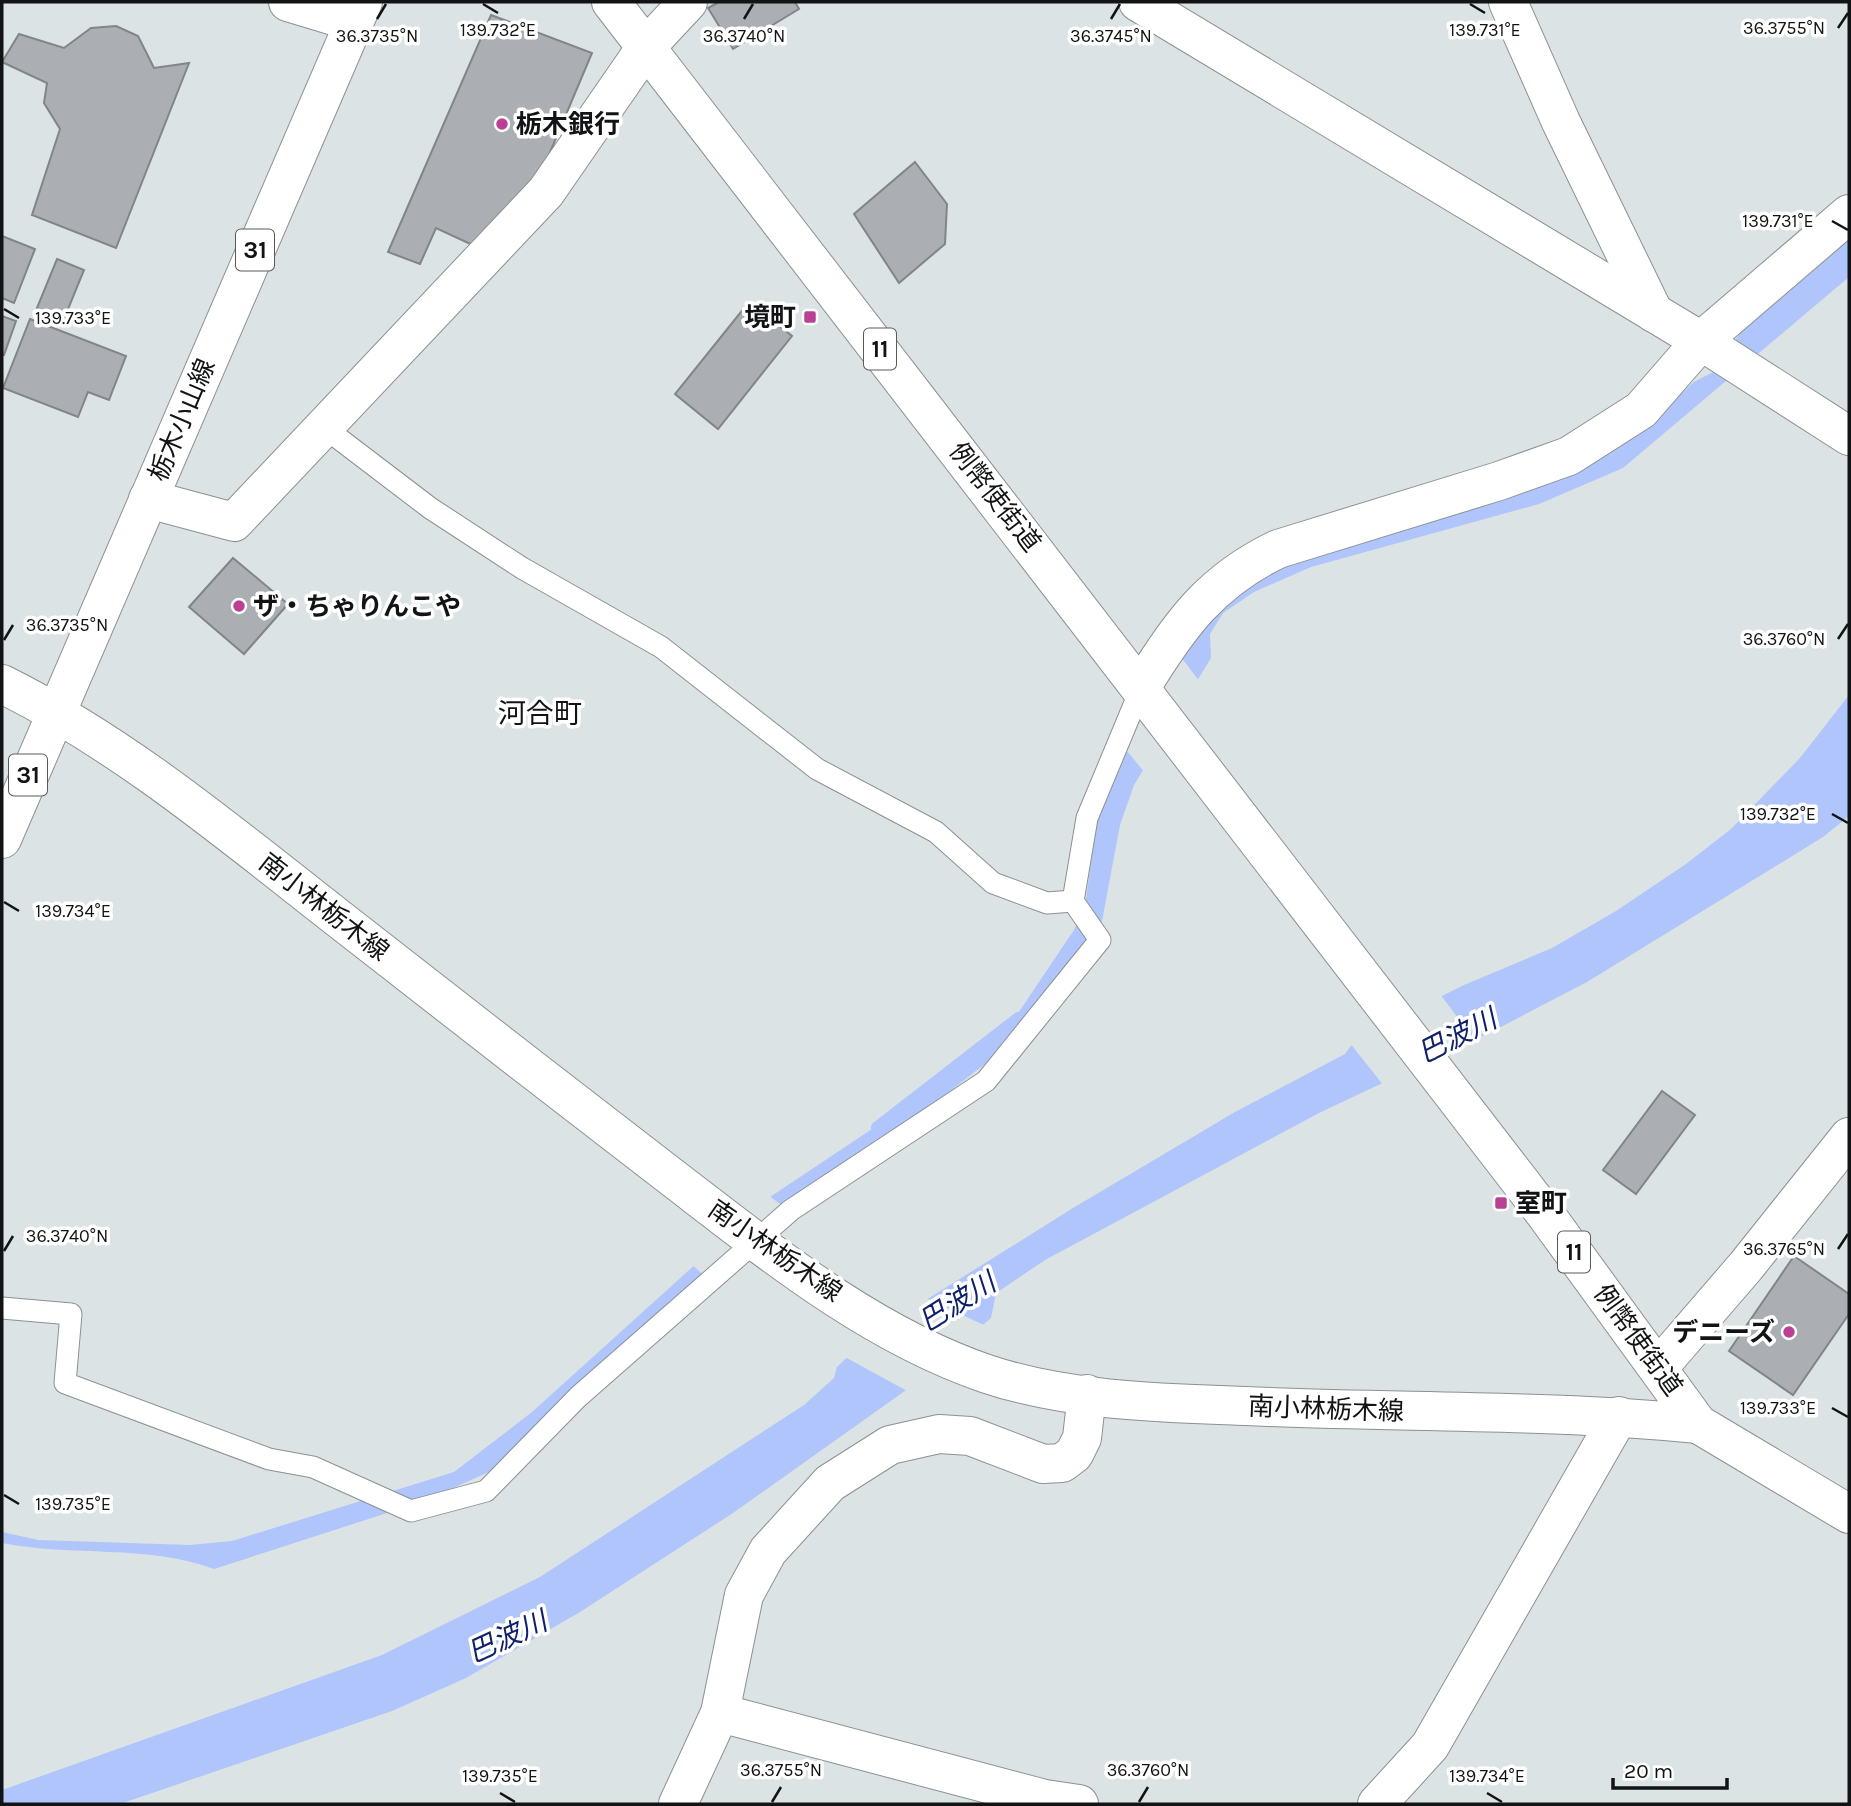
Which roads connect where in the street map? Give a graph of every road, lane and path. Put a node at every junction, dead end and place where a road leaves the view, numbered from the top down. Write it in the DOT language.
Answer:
graph roads {
  1 [pos="288,2"];
  2 [pos="611,2"];
  3 [pos="688,2"];
  4 [pos="1138,2"];
  5 [pos="1508,2"];
  6 [pos="358,12"];
  7 [pos="646,47"];
  8 [pos="1849,214"];
  9 [pos="1654,313"];
  10 [pos="1711,348"];
  11 [pos="325,428"];
  12 [pos="1849,436"];
  13 [pos="148,499"];
  14 [pos="2,684"];
  15 [pos="1145,691"];
  16 [pos="55,710"];
  17 [pos="2,839"];
  18 [pos="1073,901"];
  19 [pos="1849,1137"];
  20 [pos="747,1234"];
  21 [pos="2,1308"];
  22 [pos="1659,1367"];
  23 [pos="1087,1394"];
  24 [pos="1619,1416"];
  25 [pos="1698,1424"];
  26 [pos="1849,1514"];
  27 [pos="720,1713"];
  28 [pos="678,1804"];
  29 [pos="1079,1804"];
  30 [pos="1377,1804"];
  1 -- 6 [label="main road"];
  2 -- 7 [label="main road, 例幣使街道 / 11"];
  3 -- 7 [label="main road"];
  4 -- 9 [label="main road"];
  5 -- 9 [label="main road"];
  6 -- 13 [label="main road, 栃木小山線 / 31"];
  7 -- 11 [label="main road"];
  7 -- 15 [label="main road, 例幣使街道 / 11"];
  8 -- 10 [label="main road"];
  9 -- 10 [label="main road"];
  10 -- 12 [label="main road"];
  10 -- 15 [label="main road"];
  11 -- 13 [label="main road"];
  11 -- 18 [label="lane"];
  13 -- 16 [label="main road, 栃木小山線 / 31"];
  14 -- 16 [label="main road, 南小林栃木線"];
  15 -- 18 [label="lane"];
  15 -- 22 [label="main road, 例幣使街道 / 11"];
  16 -- 17 [label="main road, 栃木小山線 / 31"];
  16 -- 20 [label="main road, 南小林栃木線"];
  18 -- 20 [label="lane"];
  19 -- 22 [label="main road"];
  20 -- 21 [label="lane"];
  20 -- 23 [label="main road, 南小林栃木線"];
  22 -- 25 [label="main road, 例幣使街道 / 11"];
  23 -- 24 [label="main road, 南小林栃木線"];
  23 -- 27 [label="main road"];
  24 -- 25 [label="main road, 南小林栃木線"];
  24 -- 30 [label="main road"];
  25 -- 26 [label="main road, 例幣使街道 / 11"];
  27 -- 28 [label="main road"];
  27 -- 29 [label="main road"];
}
